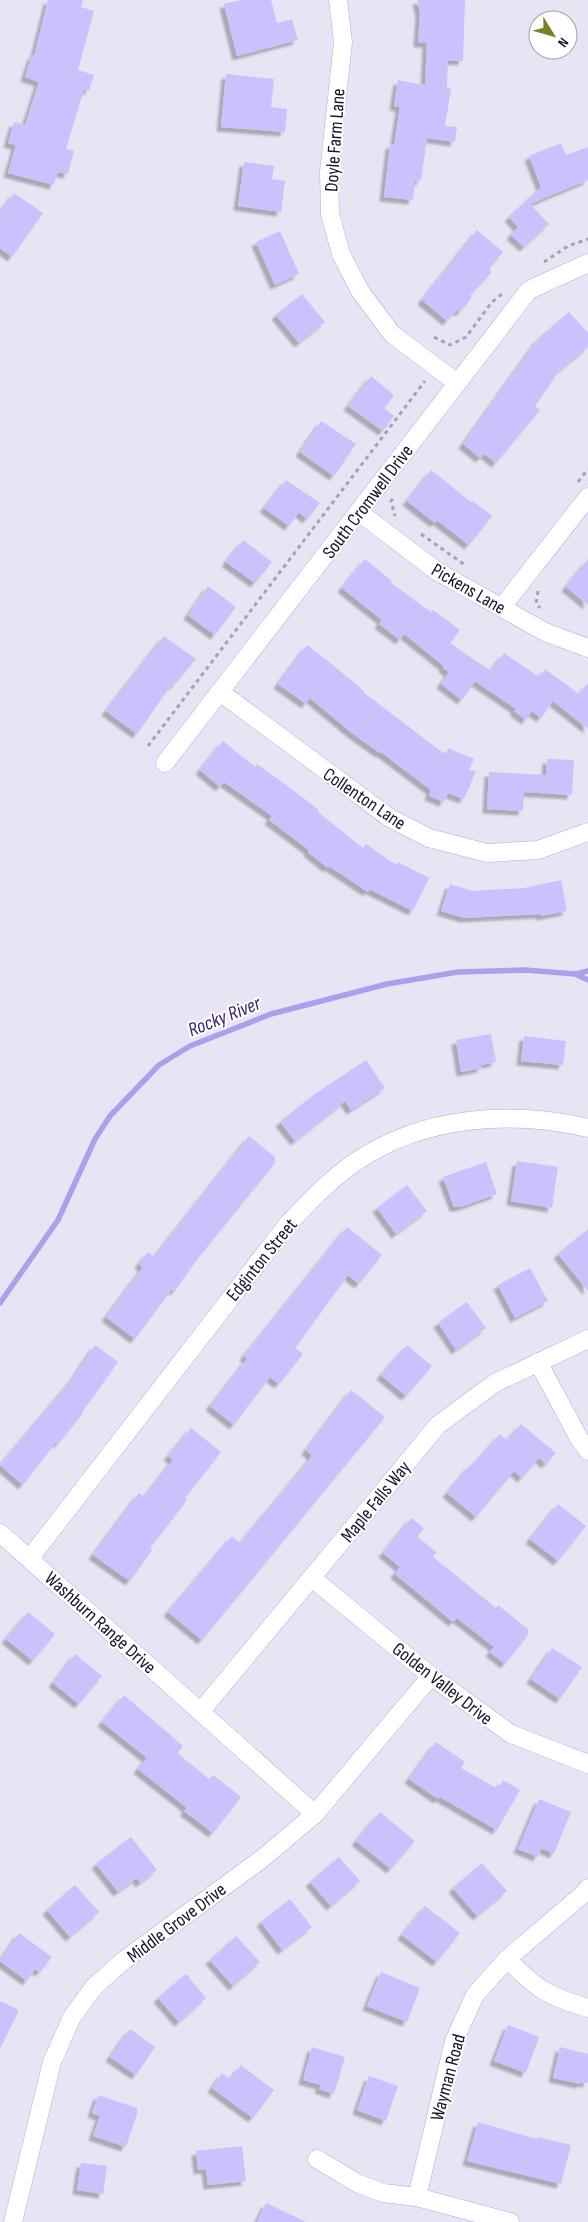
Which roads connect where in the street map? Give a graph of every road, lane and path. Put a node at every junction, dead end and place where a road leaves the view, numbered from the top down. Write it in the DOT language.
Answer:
graph roads {
  1 [pos="338,0"];
  2 [pos="588,263"];
  3 [pos="426,381"];
  4 [pos="457,383"];
  5 [pos="588,469"];
  6 [pos="582,491"];
  7 [pos="396,494"];
  8 [pos="359,512"];
  9 [pos="401,520"];
  10 [pos="417,531"];
  11 [pos="468,568"];
  12 [pos="502,607"];
  13 [pos="588,648"];
  14 [pos="220,692"];
  15 [pos="148,746"];
  16 [pos="165,763"];
  17 [pos="588,832"];
  18 [pos="588,1128"];
  19 [pos="588,1339"];
  20 [pos="538,1362"];
  21 [pos="588,1451"];
  22 [pos="0,1533"];
  23 [pos="30,1558"];
  24 [pos="312,1578"];
  25 [pos="431,1676"];
  26 [pos="201,1711"];
  27 [pos="588,1764"];
  28 [pos="314,1814"];
  29 [pos="588,1888"];
  30 [pos="507,1959"];
  31 [pos="588,2008"];
  32 [pos="317,2159"];
  33 [pos="417,2197"];
  34 [pos="13,2222"];
  35 [pos="510,2222"];
  1 -- 4 [label="street, Doyle Farm Lane"];
  2 -- 4 [label="street, South Cromwell Drive"];
  3 -- 15 [label="path"];
  4 -- 8 [label="street, South Cromwell Drive"];
  5 -- 6 [label="path"];
  6 -- 12 [label="street"];
  7 -- 9 [label="path"];
  8 -- 12 [label="street, Pickens Lane"];
  8 -- 14 [label="street, South Cromwell Drive"];
  10 -- 11 [label="path"];
  12 -- 13 [label="street, Pickens Lane"];
  14 -- 16 [label="street, South Cromwell Drive"];
  14 -- 17 [label="street, Collenton Lane"];
  18 -- 23 [label="street, Edginton Street"];
  19 -- 20 [label="street, Maple Falls Way"];
  20 -- 21 [label="street"];
  20 -- 24 [label="street, Maple Falls Way"];
  22 -- 23 [label="street, Washburn Range Drive"];
  23 -- 26 [label="street, Washburn Range Drive"];
  24 -- 25 [label="street, Golden Valley Drive"];
  24 -- 26 [label="street, Maple Falls Way"];
  25 -- 27 [label="street, Golden Valley Drive"];
  25 -- 28 [label="street, Middle Grove Drive"];
  26 -- 28 [label="street"];
  28 -- 34 [label="street, Middle Grove Drive"];
  29 -- 30 [label="street, Wayman Road"];
  30 -- 31 [label="street"];
  30 -- 33 [label="street, Wayman Road"];
  32 -- 33 [label="street"];
  33 -- 35 [label="street"];
}
